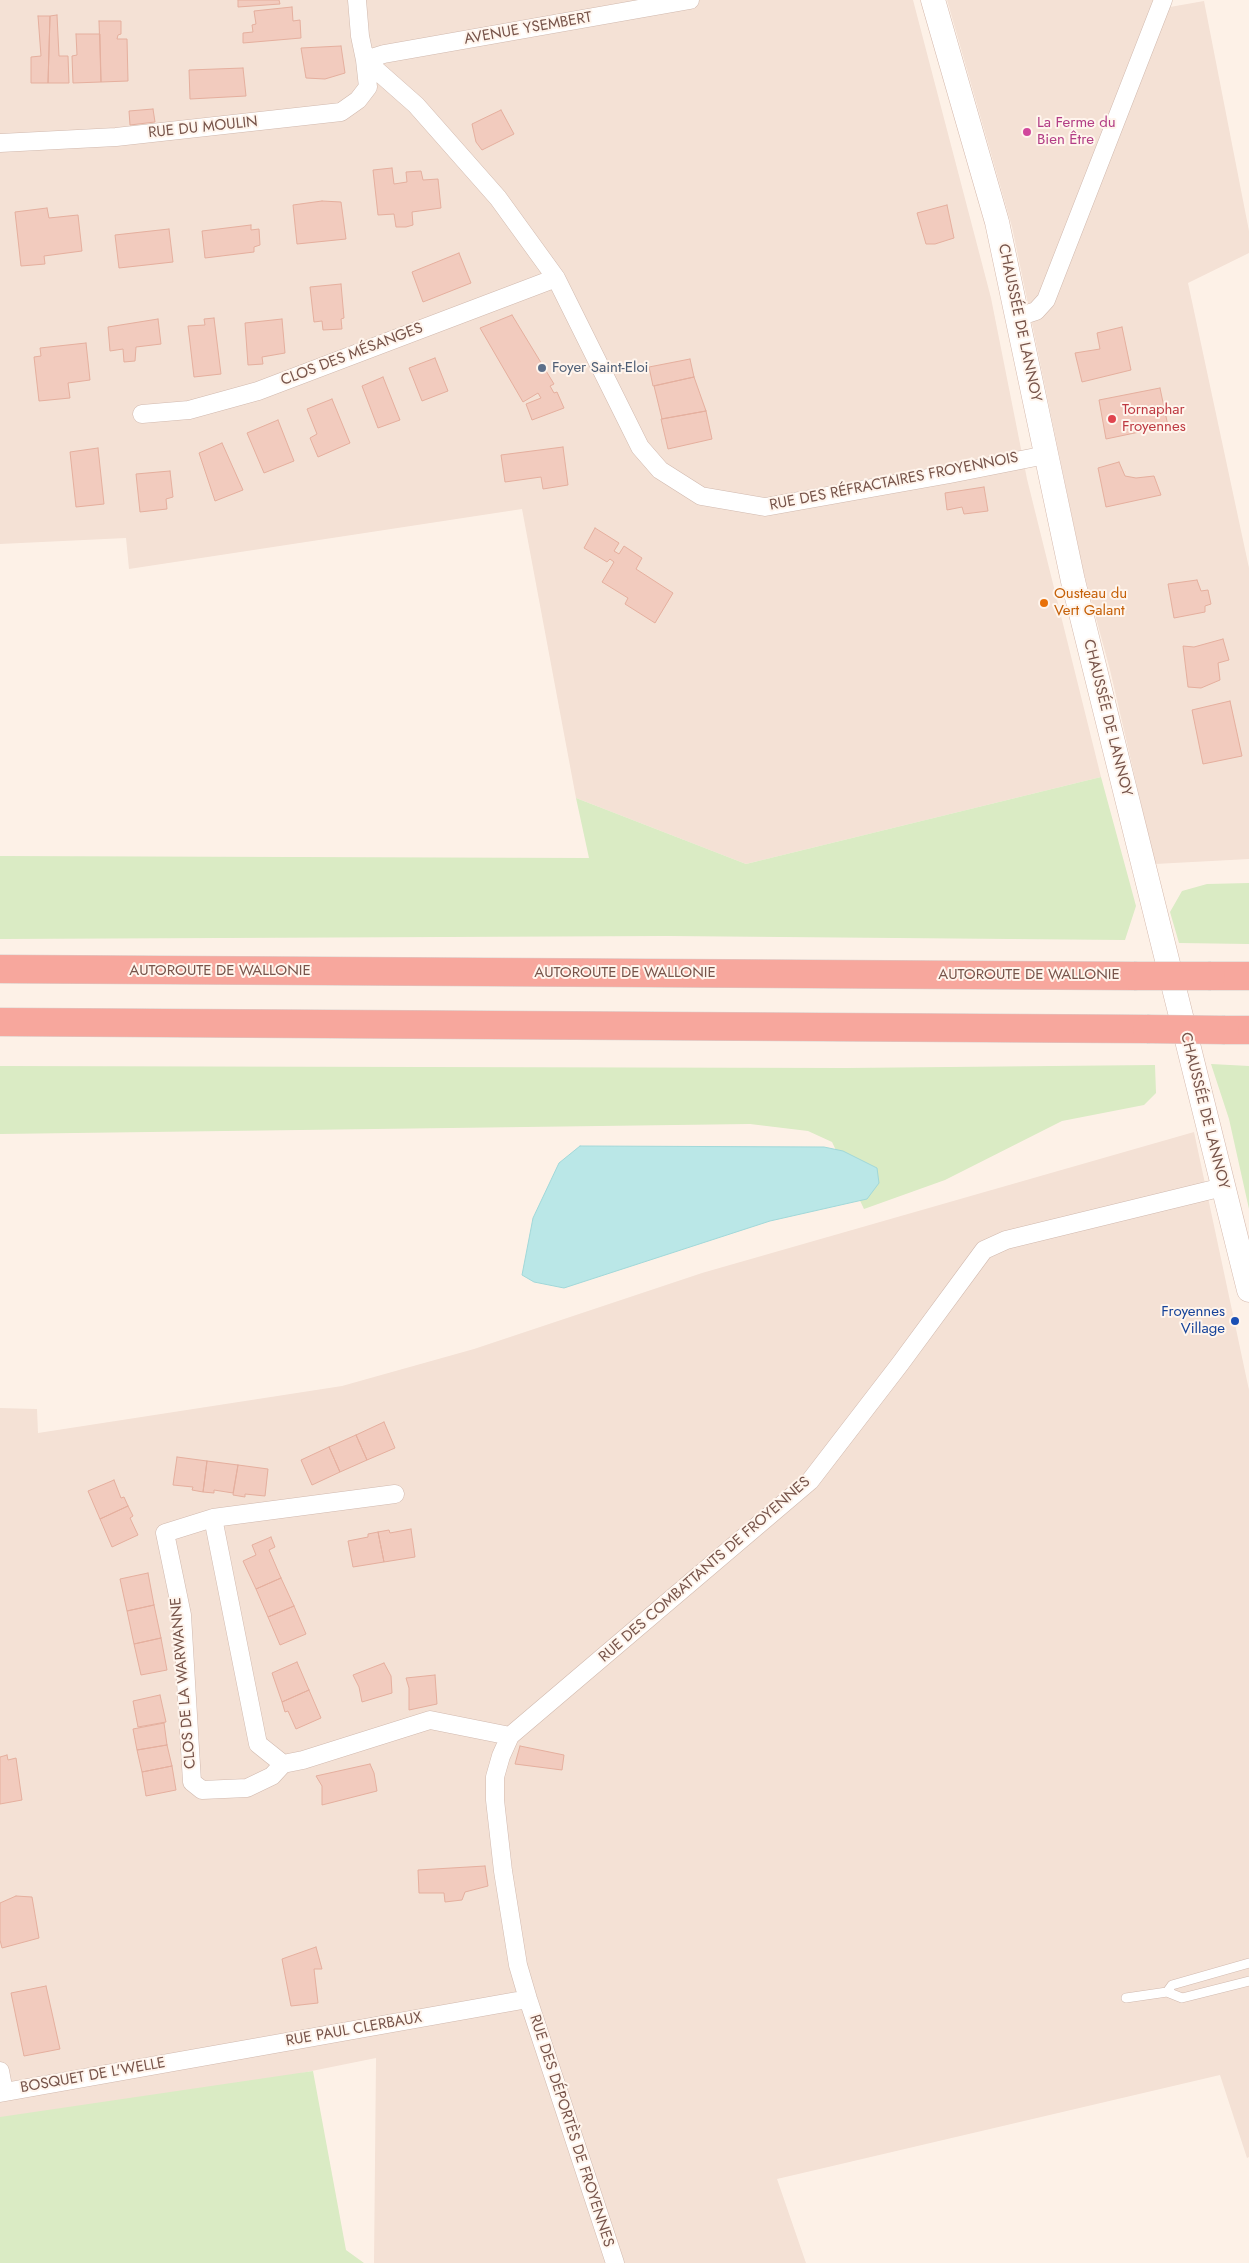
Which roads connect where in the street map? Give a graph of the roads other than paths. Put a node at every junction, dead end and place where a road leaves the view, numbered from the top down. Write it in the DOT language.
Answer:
graph roads {
  1 [pos="357,0"];
  2 [pos="690,0"];
  3 [pos="933,0"];
  4 [pos="1163,0"];
  5 [pos="365,60"];
  6 [pos="0,143"];
  7 [pos="556,278"];
  8 [pos="1018,317"];
  9 [pos="142,414"];
  10 [pos="1046,455"];
  11 [pos="0,969"];
  12 [pos="1249,976"];
  13 [pos="0,1022"];
  14 [pos="1237,1030"];
  15 [pos="1223,1187"];
  16 [pos="1249,1290"];
  17 [pos="395,1494"];
  18 [pos="213,1518"];
  19 [pos="510,1736"];
  20 [pos="283,1764"];
  21 [pos="1249,1964"];
  22 [pos="1249,1981"];
  23 [pos="1167,1992"];
  24 [pos="1126,1998"];
  25 [pos="528,1999"];
  26 [pos="181,2060"];
  27 [pos="0,2071"];
  28 [pos="2,2092"];
  29 [pos="615,2263"];
  1 -- 5 [label="street"];
  2 -- 5 [label="street, AVENUE YSEMBERT"];
  3 -- 8 [label="main road, CHAUSSÉE DE LANNOY"];
  4 -- 8 [label="street"];
  5 -- 6 [label="street, RUE DU MOULIN"];
  5 -- 7 [label="street, RUE DES RÉFRACTAIRES FROYENNOIS"];
  7 -- 9 [label="street, CLOS DES MÉSANGES"];
  7 -- 10 [label="street, RUE DES RÉFRACTAIRES FROYENNOIS"];
  8 -- 10 [label="main road, CHAUSSÉE DE LANNOY"];
  10 -- 15 [label="main road, CHAUSSÉE DE LANNOY"];
  11 -- 12 [label="highway, AUTOROUTE DE WALLONIE, bridge"];
  13 -- 14 [label="highway, bridge"];
  15 -- 16 [label="main road, CHAUSSÉE DE LANNOY"];
  15 -- 19 [label="street, RUE DES COMBATTANTS DE FROYENNES"];
  17 -- 18 [label="street, CLOS DE LA WARWANNE"];
  18 -- 20 [label="street"];
  18 -- 20 [label="street, CLOS DE LA WARWANNE"];
  19 -- 20 [label="street, CLOS DE LA WARWANNE"];
  19 -- 25 [label="street, RUE DES COMBATTANTS DE FROYENNES"];
  21 -- 23 [label="lane"];
  22 -- 23 [label="lane"];
  23 -- 24 [label="lane"];
  25 -- 26 [label="street, RUE PAUL CLERBAUX"];
  25 -- 29 [label="street, RUE DES DÉPORTÈS DE FROYENNES"];
  26 -- 28 [label="street, BOSQUET DE L'WELLE"];
  27 -- 28 [label="street, BOSQUET DE L'WELLE"];
}
